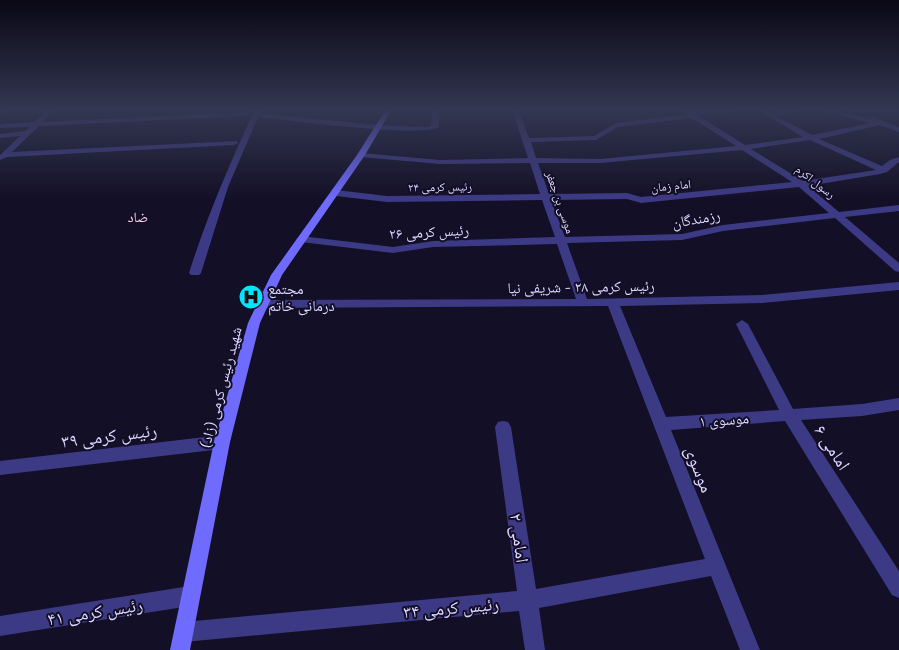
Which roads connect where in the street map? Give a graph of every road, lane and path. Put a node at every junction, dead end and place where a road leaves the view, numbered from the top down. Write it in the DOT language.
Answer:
graph roads {
  1 [pos="20,139"];
  2 [pos="243,139"];
  3 [pos="370,139"];
  4 [pos="549,139"];
  5 [pos="731,139"];
  6 [pos="802,139"];
  7 [pos="814,139"];
  8 [pos="525,140"];
  9 [pos="234,143"];
  10 [pos="745,148"];
  11 [pos="361,155"];
  12 [pos="3,157"];
  13 [pos="899,159"];
  14 [pos="532,160"];
  15 [pos="884,170"];
  16 [pos="801,184"];
  17 [pos="336,193"];
  18 [pos="544,197"];
  19 [pos="899,208"];
  20 [pos="837,214"];
  21 [pos="301,239"];
  22 [pos="560,242"];
  23 [pos="899,269"];
  24 [pos="195,273"];
  25 [pos="899,286"];
  26 [pos="583,303"];
  27 [pos="613,303"];
  28 [pos="264,304"];
  29 [pos="742,324"];
  30 [pos="899,404"];
  31 [pos="788,415"];
  32 [pos="660,424"];
  33 [pos="504,427"];
  34 [pos="222,442"];
  35 [pos="0,468"];
  36 [pos="716,566"];
  37 [pos="899,588"];
  38 [pos="190,596"];
  39 [pos="528,600"];
  40 [pos="0,626"];
  41 [pos="182,641"];
  42 [pos="535,650"];
  43 [pos="750,650"];
  1 -- 12 [label="street"];
  2 -- 24 [label="street"];
  3 -- 11 [label="main road, شهید رئیس کرمی (زاد)"];
  4 -- 8 [label="street"];
  5 -- 10 [label="street, رسول اکرم"];
  6 -- 10 [label="street"];
  7 -- 15 [label="street"];
  8 -- 14 [label="street, موسی بن جعفر"];
  9 -- 12 [label="street"];
  10 -- 14 [label="street"];
  10 -- 16 [label="street, رسول اکرم"];
  11 -- 14 [label="street"];
  11 -- 17 [label="main road, شهید رئیس کرمی (زاد)"];
  13 -- 15 [label="street"];
  14 -- 18 [label="street, موسی بن جعفر"];
  15 -- 16 [label="street, امام زمان"];
  16 -- 18 [label="street, امام زمان"];
  16 -- 20 [label="street, رسول اکرم"];
  17 -- 18 [label="street, رئیس کرمی ۲۴"];
  17 -- 21 [label="main road, شهید رئیس کرمی (زاد)"];
  18 -- 22 [label="street, موسی بن جعفر"];
  19 -- 20 [label="street, رزمندگان"];
  20 -- 22 [label="street, رزمندگان"];
  20 -- 23 [label="street, رسول اکرم"];
  21 -- 22 [label="street, رئیس کرمی ۲۶"];
  21 -- 28 [label="main road, شهید رئیس کرمی (زاد)"];
  22 -- 26 [label="street, موسی بن جعفر"];
  25 -- 27 [label="street, رئیس کرمی ۲۸ - شریفی نیا"];
  26 -- 27 [label="street, رئیس کرمی ۲۸ - شریفی نیا"];
  26 -- 28 [label="street, رئیس کرمی ۲۸ - شریفی نیا"];
  27 -- 32 [label="street, موسوی"];
  28 -- 34 [label="main road, شهید رئیس کرمی (زاد)"];
  29 -- 31 [label="street, امامی ۶"];
  30 -- 31 [label="street, موسوی ۱"];
  31 -- 32 [label="street, موسوی ۱"];
  31 -- 37 [label="street, امامی ۶"];
  32 -- 36 [label="street, موسوی"];
  33 -- 39 [label="street, امامی ۲"];
  34 -- 35 [label="street, رئیس کرمی ۳۹"];
  34 -- 38 [label="main road, شهید رئیس کرمی (زاد)"];
  36 -- 39 [label="street, رئیس کرمی ۳۴"];
  36 -- 43 [label="street, موسوی"];
  38 -- 40 [label="street, رئیس کرمی ۴۱"];
  38 -- 41 [label="main road, شهید رئیس کرمی (زاد)"];
  39 -- 41 [label="street, رئیس کرمی ۳۴"];
  39 -- 42 [label="street, امامی ۲"];
}
